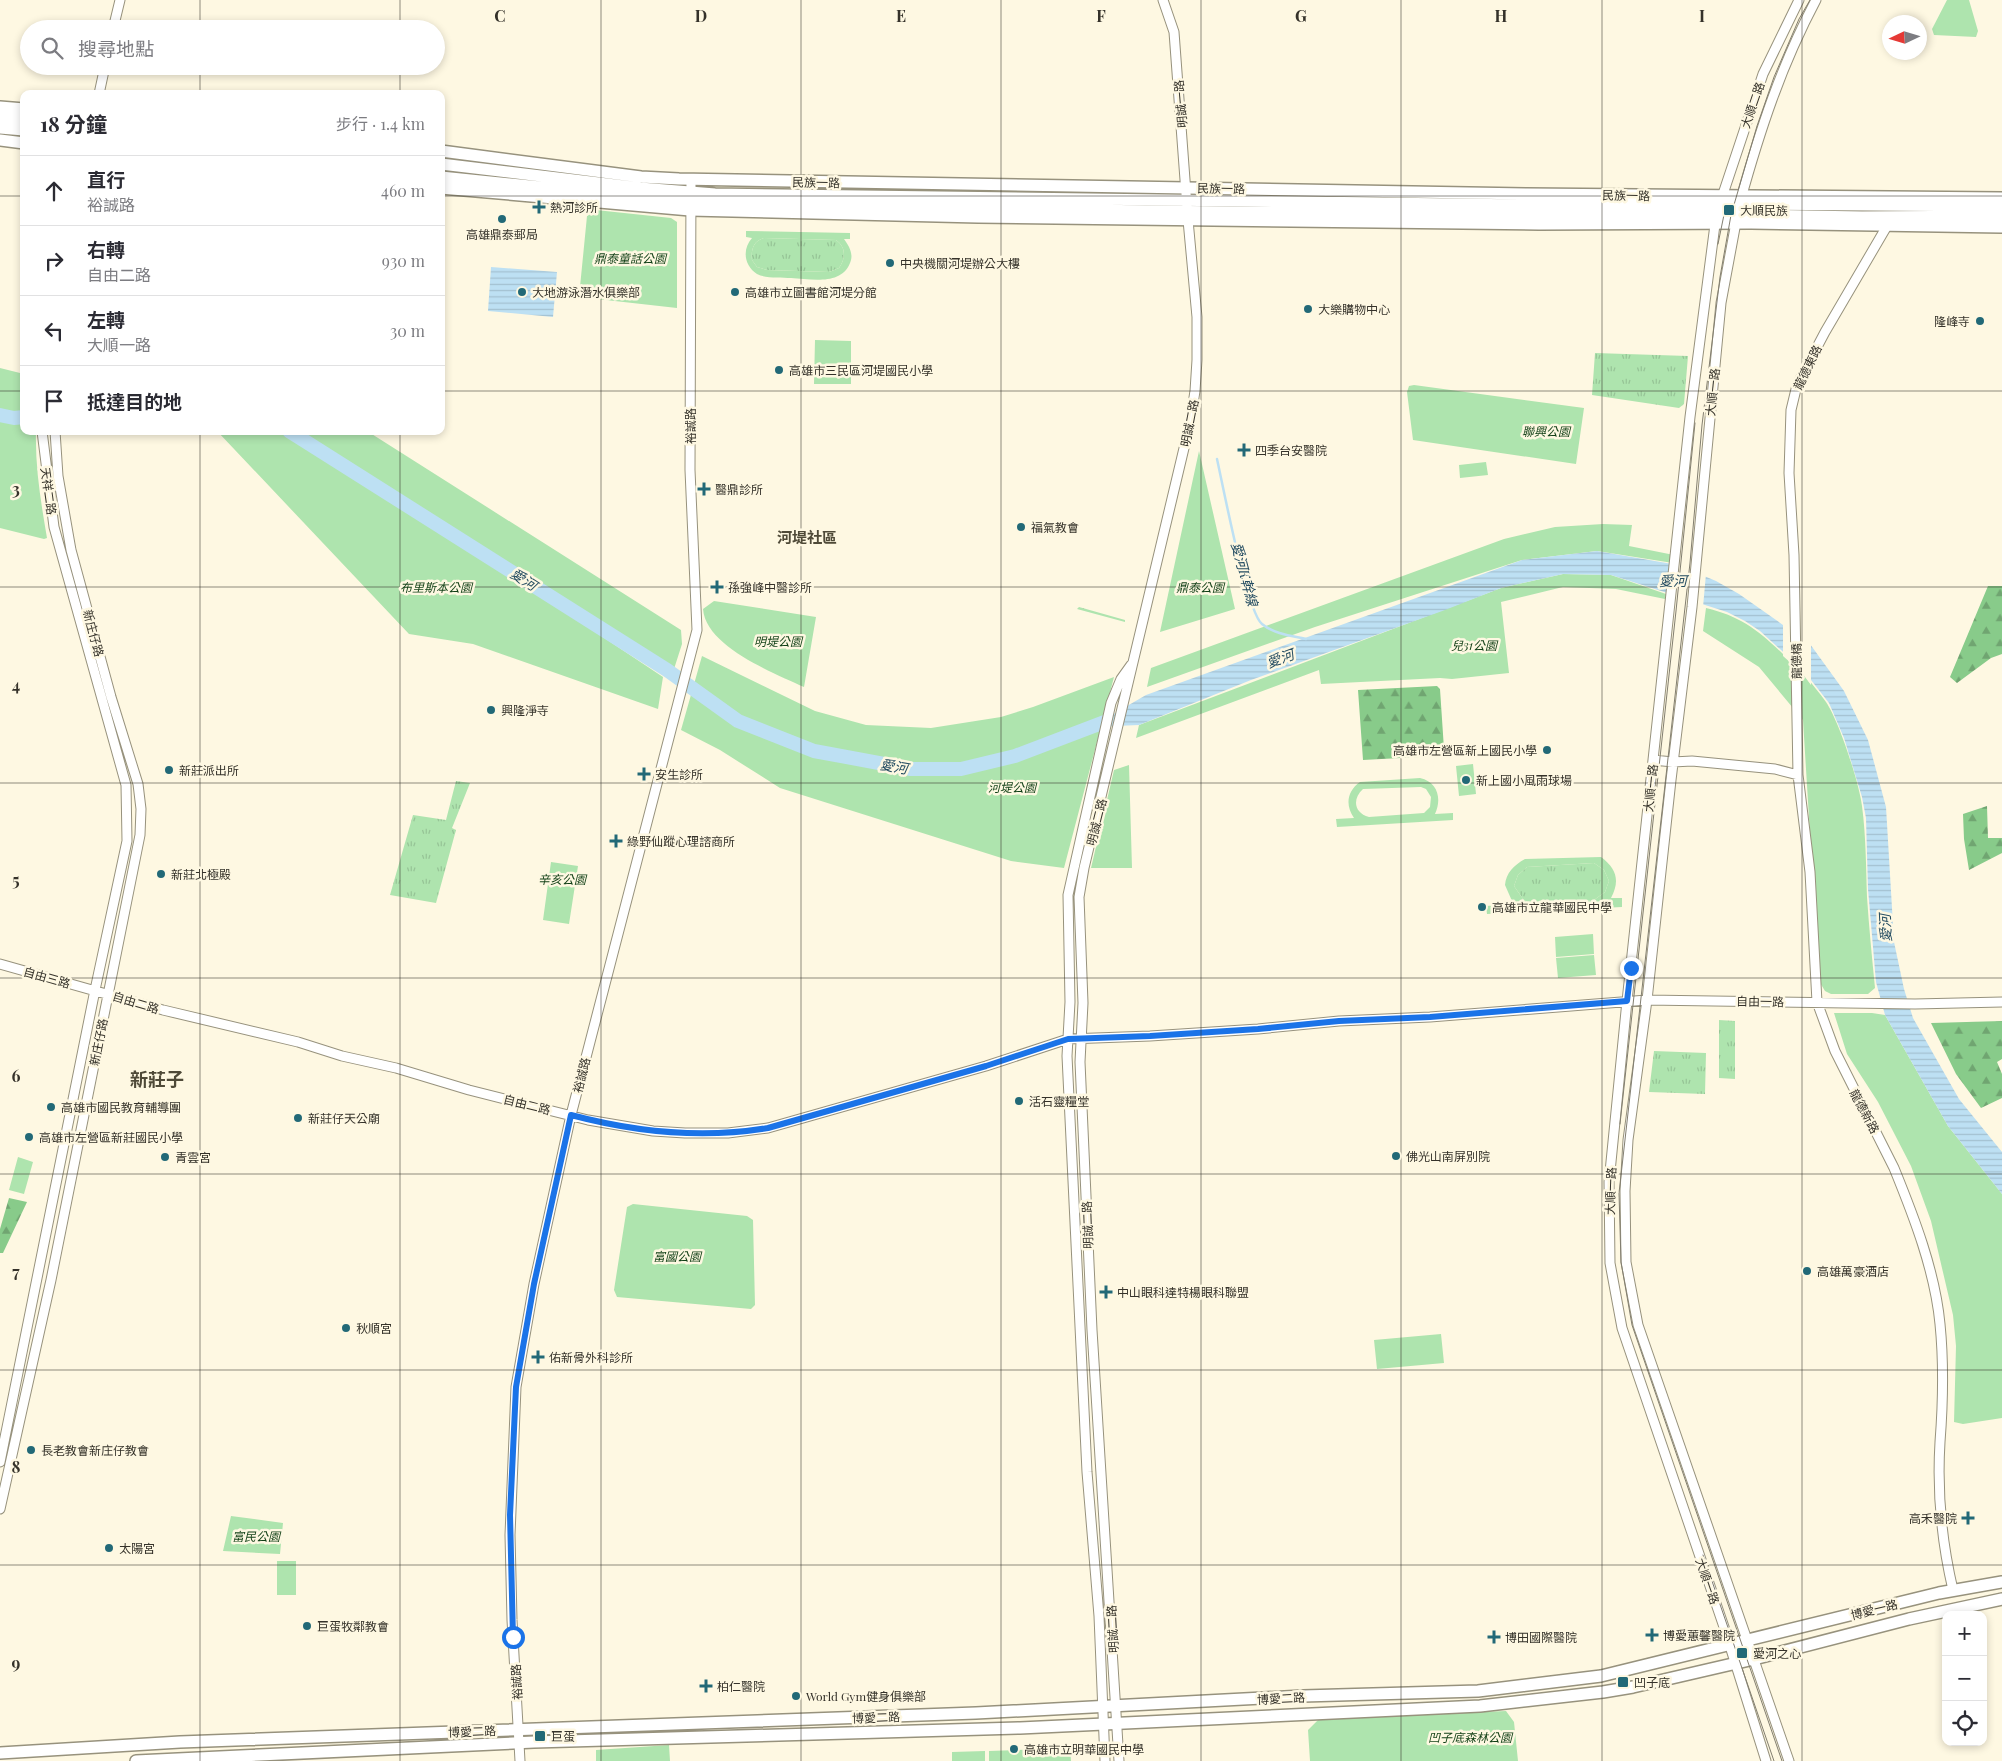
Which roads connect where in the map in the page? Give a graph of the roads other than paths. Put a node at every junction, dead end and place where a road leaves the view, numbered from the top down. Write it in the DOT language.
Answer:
graph roads {
  1 [pos="120,0"];
  2 [pos="1163,0"];
  3 [pos="1799,0"];
  4 [pos="1816,0"];
  5 [pos="115,20"];
  6 [pos="103,75"];
  7 [pos="100,90"];
  8 [pos="0,107"];
  9 [pos="20,109"];
  10 [pos="0,116"];
  11 [pos="20,118"];
  12 [pos="0,128"];
  13 [pos="20,130"];
  14 [pos="0,140"];
  15 [pos="20,142"];
  16 [pos="445,152"];
  17 [pos="445,165"];
  18 [pos="445,177"];
  19 [pos="691,180"];
  20 [pos="1071,186"];
  21 [pos="445,188"];
  22 [pos="1186,188"];
  23 [pos="2002,198"];
  24 [pos="690,202"];
  25 [pos="2002,206"];
  26 [pos="1069,209"];
  27 [pos="1718,209"];
  28 [pos="1187,210"];
  29 [pos="1739,210"];
  30 [pos="1887,212"];
  31 [pos="2002,216"];
  32 [pos="2002,227"];
  33 [pos="42,435"];
  34 [pos="55,435"];
  35 [pos="60,550"];
  36 [pos="71,550"];
  37 [pos="1794,614"];
  38 [pos="1134,660"];
  39 [pos="1653,760"];
  40 [pos="1673,762"];
  41 [pos="1798,775"];
  42 [pos="0,964"];
  43 [pos="95,990"];
  44 [pos="108,993"];
  45 [pos="1647,1000"];
  46 [pos="1627,1001"];
  47 [pos="1817,1002"];
  48 [pos="2002,1002"];
  49 [pos="1081,1038"];
  50 [pos="1068,1039"];
  51 [pos="571,1115"];
  52 [pos="0,1462"];
  53 [pos="0,1509"];
  54 [pos="2002,1582"];
  55 [pos="1953,1590"];
  56 [pos="2002,1600"];
  57 [pos="1748,1640"];
  58 [pos="1729,1645"];
  59 [pos="1754,1659"];
  60 [pos="1735,1663"];
  61 [pos="1116,1707"];
  62 [pos="1102,1708"];
  63 [pos="1117,1724"];
  64 [pos="1103,1725"];
  65 [pos="519,1729"];
  66 [pos="519,1743"];
  67 [pos="0,1754"];
  68 [pos="136,1761"];
  69 [pos="520,1761"];
  70 [pos="1105,1761"];
  71 [pos="1119,1761"];
  72 [pos="1766,1761"];
  73 [pos="1789,1761"];
  1 -- 5 [label="street"];
  2 -- 22 [label="street, 明誠一路"];
  3 -- 27 [label="street, 大順二路"];
  4 -- 29 [label="street, 大順二路"];
  6 -- 7 [label="street"];
  8 -- 9 [label="main road"];
  10 -- 11 [label="main road"];
  12 -- 13 [label="main road"];
  14 -- 15 [label="main road"];
  16 -- 19 [label="main road, 民族一路"];
  17 -- 24 [label="main road, 民族一路"];
  18 -- 24 [label="main road, 民族一路"];
  19 -- 20 [label="main road, 民族一路"];
  19 -- 24 [label="street, 裕誠路"];
  20 -- 22 [label="main road, 民族一路"];
  20 -- 26 [label="main road"];
  21 -- 24 [label="main road, 民族一路"];
  22 -- 27 [label="main road, 民族一路"];
  22 -- 28 [label="street, 明誠一路"];
  23 -- 30 [label="main road, 民族一路"];
  24 -- 26 [label="main road, 民族一路"];
  24 -- 26 [label="main road, 民族一路"];
  24 -- 51 [label="street, 裕誠路"];
  25 -- 30 [label="main road, 民族一路"];
  26 -- 28 [label="main road, 民族一路"];
  27 -- 28 [label="main road, 民族一路"];
  27 -- 29 [label="main road, 民族一路"];
  27 -- 29 [label="main road, 民族一路"];
  27 -- 39 [label="street, 大順一路"];
  28 -- 38 [label="street, 明誠二路"];
  29 -- 30 [label="main road, 民族一路"];
  29 -- 30 [label="main road, 民族一路"];
  29 -- 40 [label="street, 大順一路"];
  30 -- 31 [label="main road, 民族一路"];
  30 -- 32 [label="main road, 民族一路"];
  30 -- 37 [label="street, 龍德東路"];
  33 -- 35 [label="street, 天祥二路"];
  34 -- 36 [label="street, 天祥二路"];
  35 -- 43 [label="street, 新庄仔路"];
  36 -- 44 [label="street, 新庄仔路"];
  37 -- 41 [label="street, 龍德橋"];
  38 -- 49 [label="street, 明誠二路"];
  38 -- 50 [label="street, 明誠二路"];
  39 -- 40 [label="street"];
  39 -- 46 [label="street, 大順一路"];
  40 -- 41 [label="street"];
  40 -- 45 [label="street, 大順一路"];
  41 -- 47 [label="street, 龍德新路"];
  42 -- 43 [label="street, 自由三路"];
  43 -- 44 [label="street, 自由二路"];
  43 -- 52 [label="street, 新庄仔路"];
  44 -- 51 [label="street, 自由二路"];
  44 -- 53 [label="street, 新庄仔路"];
  45 -- 46 [label="street, 自由二路"];
  45 -- 47 [label="street, 自由一路"];
  45 -- 57 [label="street, 大順一路"];
  46 -- 49 [label="street, 自由二路"];
  46 -- 58 [label="street, 大順一路"];
  47 -- 48 [label="street, 自由一路"];
  47 -- 55 [label="street, 龍德新路"];
  49 -- 50 [label="street, 自由二路"];
  49 -- 61 [label="street, 明誠二路"];
  50 -- 51 [label="street, 自由二路"];
  50 -- 62 [label="street, 明誠二路"];
  51 -- 65 [label="street, 裕誠路"];
  54 -- 55 [label="main road, 博愛一路"];
  55 -- 57 [label="main road, 博愛一路"];
  56 -- 59 [label="main road, 博愛一路"];
  57 -- 58 [label="main road, 博愛二路"];
  57 -- 59 [label="street, 大順一路"];
  58 -- 60 [label="street, 大順一路"];
  58 -- 61 [label="main road, 博愛二路"];
  59 -- 60 [label="main road, 博愛二路"];
  59 -- 73 [label="street, 大順一路"];
  60 -- 63 [label="main road, 博愛二路"];
  60 -- 72 [label="street, 大順一路"];
  61 -- 62 [label="main road, 博愛二路"];
  61 -- 63 [label="street, 明誠二路"];
  62 -- 64 [label="street, 明誠二路"];
  62 -- 65 [label="main road, 博愛二路"];
  63 -- 64 [label="main road, 博愛二路"];
  63 -- 71 [label="street, 明誠二路"];
  64 -- 66 [label="main road, 博愛二路"];
  64 -- 70 [label="street, 明誠二路"];
  65 -- 66 [label="street, 裕誠路"];
  65 -- 67 [label="main road, 博愛二路"];
  66 -- 68 [label="main road, 博愛二路"];
  66 -- 69 [label="street, 裕誠路"];
}
